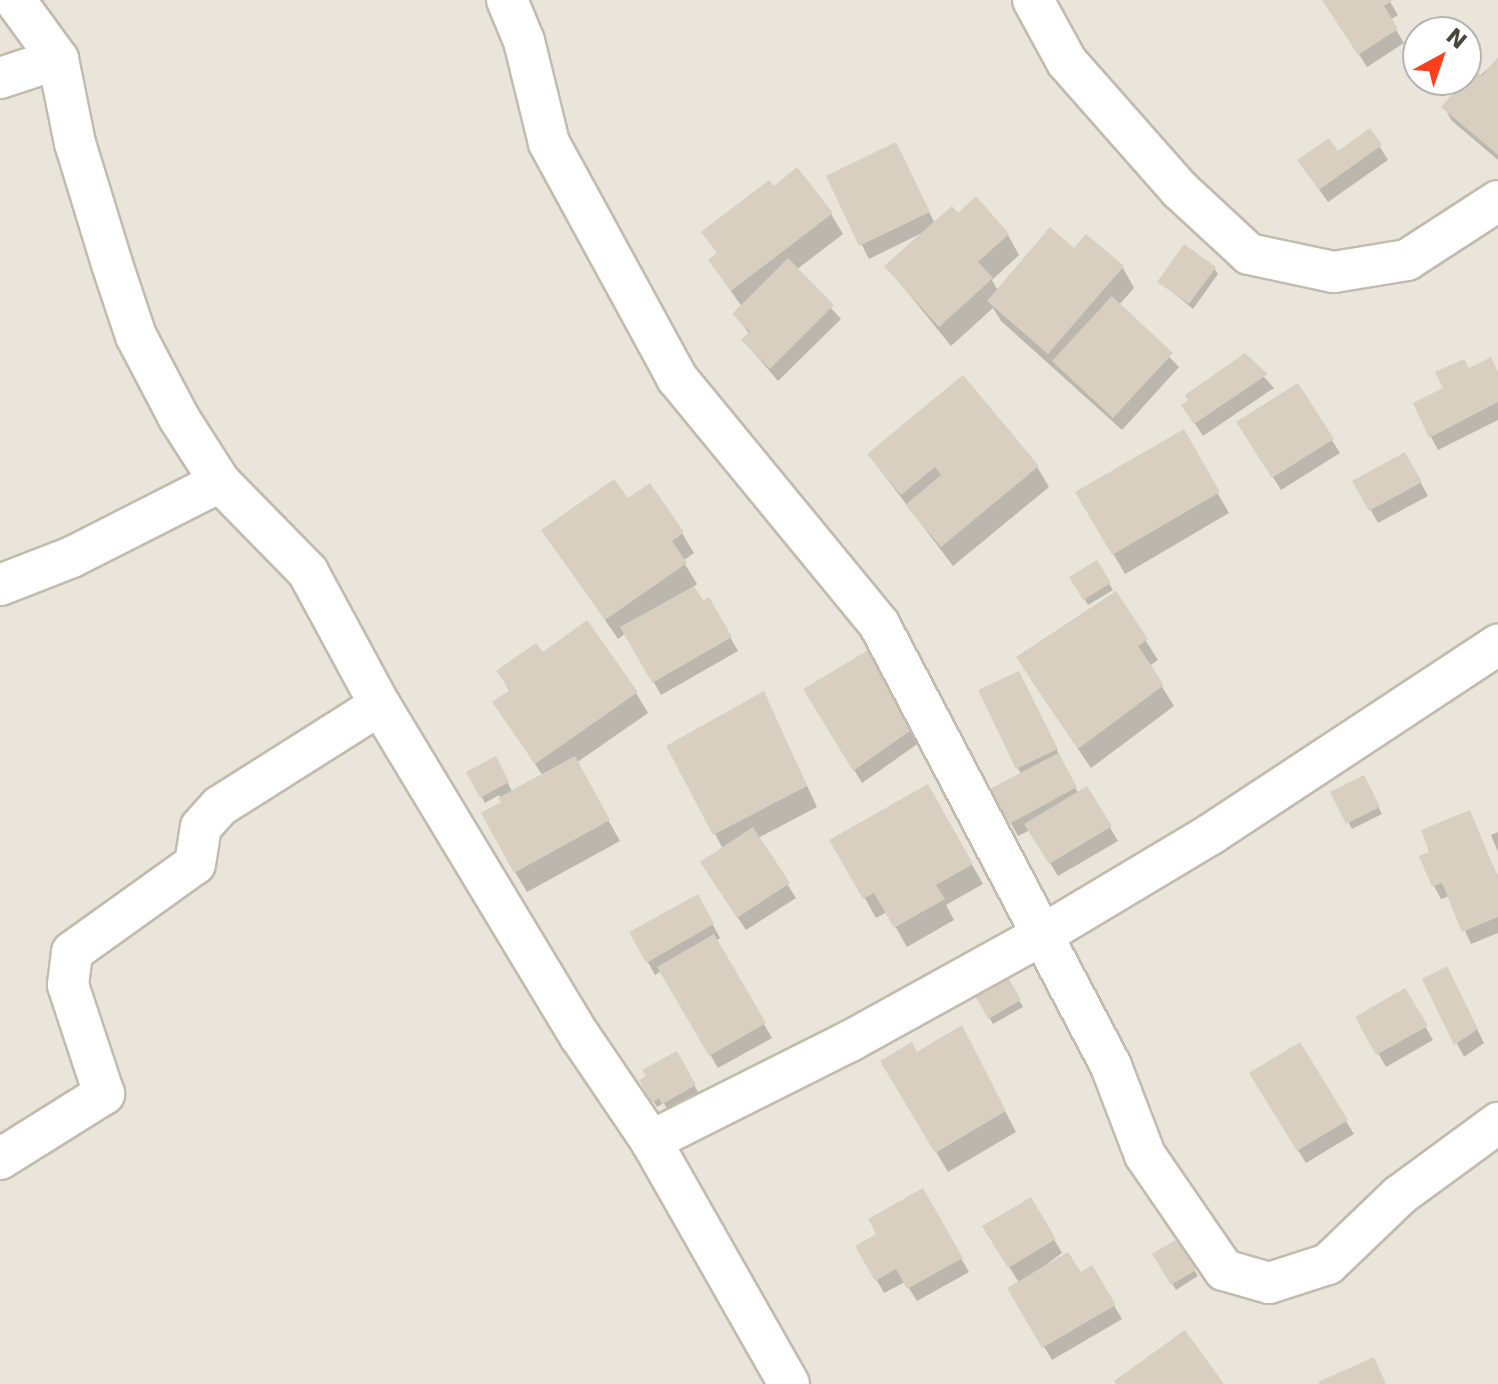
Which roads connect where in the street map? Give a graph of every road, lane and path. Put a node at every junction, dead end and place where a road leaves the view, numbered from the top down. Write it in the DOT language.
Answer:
graph roads {
  1 [pos="15,0"];
  2 [pos="507,0"];
  3 [pos="1033,0"];
  4 [pos="58,59"];
  5 [pos="0,78"];
  6 [pos="1498,201"];
  7 [pos="220,482"];
  8 [pos="0,585"];
  9 [pos="1498,645"];
  10 [pos="380,705"];
  11 [pos="1044,934"];
  12 [pos="1498,1123"];
  13 [pos="651,1141"];
  14 [pos="0,1159"];
  15 [pos="789,1384"];
  1 -- 4 [label="street"];
  2 -- 11 [label="street"];
  3 -- 6 [label="street"];
  4 -- 5 [label="street"];
  4 -- 7 [label="street"];
  7 -- 8 [label="street"];
  7 -- 10 [label="street"];
  9 -- 11 [label="street"];
  10 -- 13 [label="street"];
  10 -- 14 [label="street"];
  11 -- 12 [label="street"];
  11 -- 13 [label="street"];
  13 -- 15 [label="street"];
}
